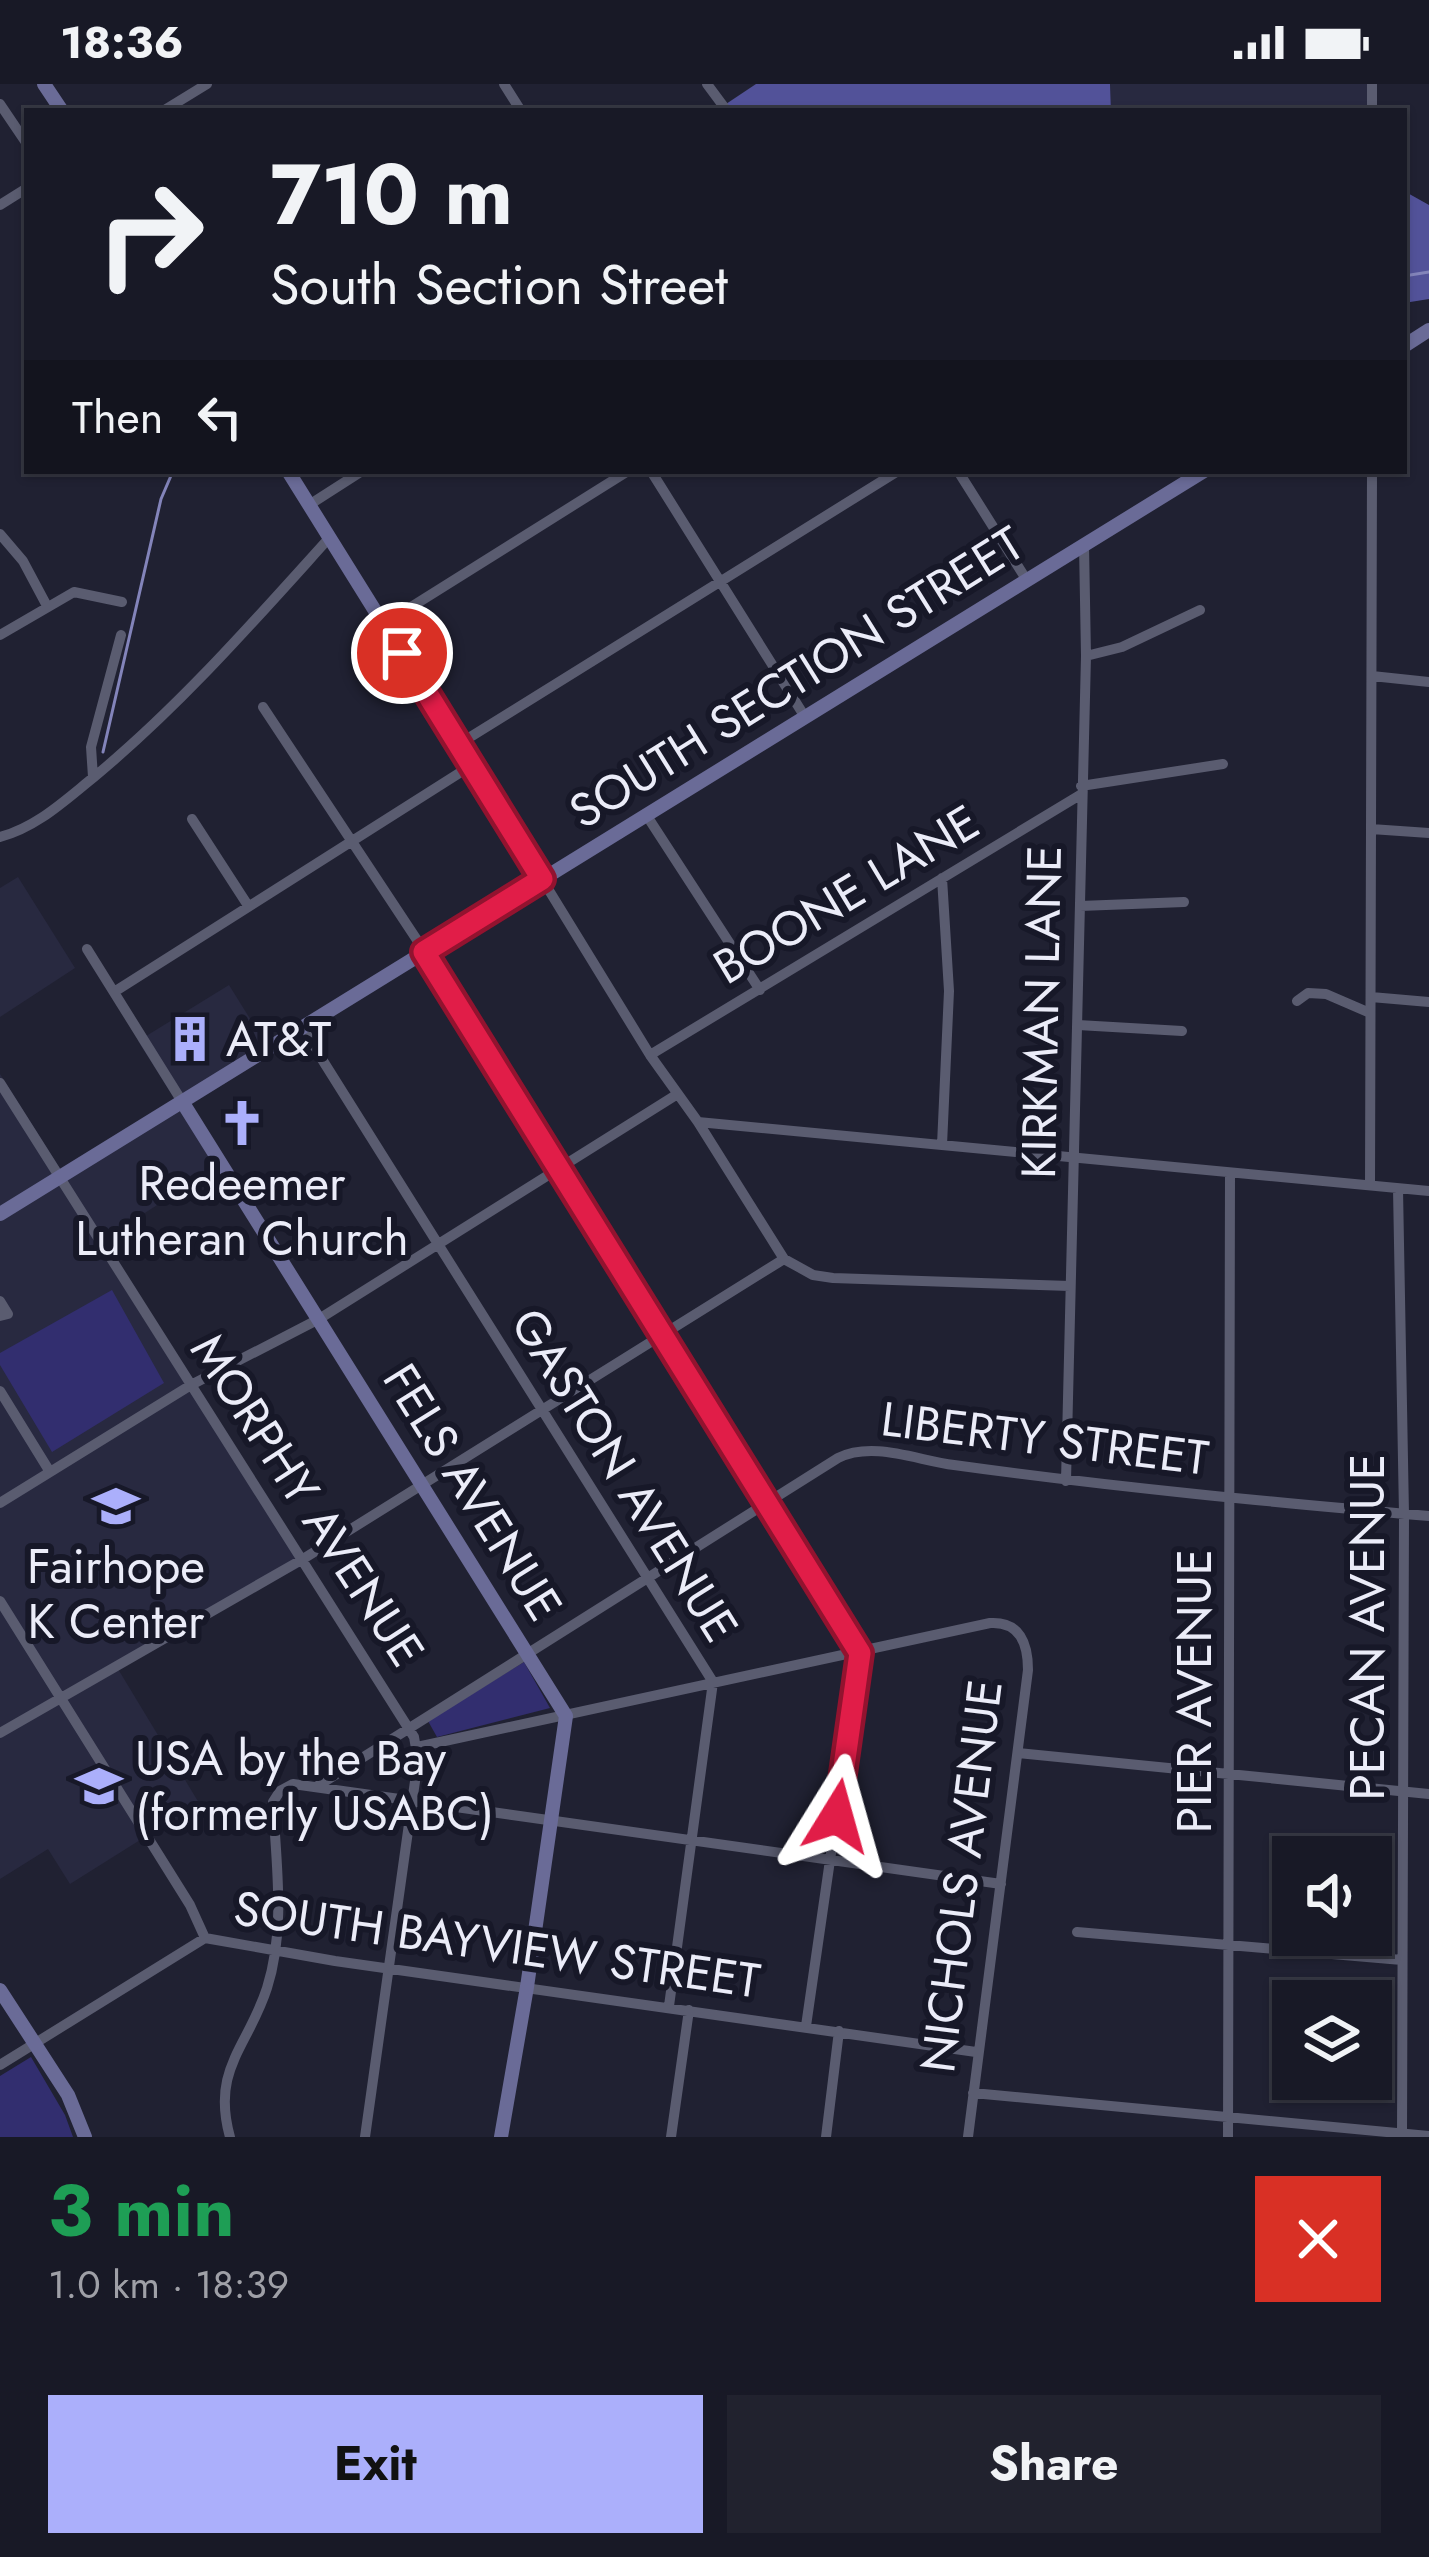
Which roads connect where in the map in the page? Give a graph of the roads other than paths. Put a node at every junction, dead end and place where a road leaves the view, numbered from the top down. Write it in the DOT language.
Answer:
graph roads {
  1 [pos="206,84"];
  2 [pos="0,104"];
  3 [pos="168,108"];
  4 [pos="24,140"];
  5 [pos="290,474"];
  6 [pos="357,474"];
  7 [pos="623,474"];
  8 [pos="653,474"];
  9 [pos="893,474"];
  10 [pos="960,474"];
  11 [pos="1199,474"];
  12 [pos="1372,474"];
  13 [pos="309,505"];
  14 [pos="0,534"];
  15 [pos="330,537"];
  16 [pos="1084,545"];
  17 [pos="1027,579"];
  18 [pos="720,580"];
  19 [pos="122,602"];
  20 [pos="47,606"];
  21 [pos="1200,610"];
  22 [pos="383,624"];
  23 [pos="121,634"];
  24 [pos="0,635"];
  25 [pos="1086,656"];
  26 [pos="1372,676"];
  27 [pos="1429,682"];
  28 [pos="262,707"];
  29 [pos="805,717"];
  30 [pos="459,744"];
  31 [pos="1223,764"];
  32 [pos="472,765"];
  33 [pos="93,777"];
  34 [pos="1081,790"];
  35 [pos="647,816"];
  36 [pos="192,819"];
  37 [pos="1372,829"];
  38 [pos="1429,833"];
  39 [pos="0,837"];
  40 [pos="349,843"];
  41 [pos="942,878"];
  42 [pos="542,879"];
  43 [pos="1184,902"];
  44 [pos="247,904"];
  45 [pos="1080,906"];
  46 [pos="87,950"];
  47 [pos="424,952"];
  48 [pos="760,990"];
  49 [pos="114,992"];
  50 [pos="1371,997"];
  51 [pos="1298,1001"];
  52 [pos="1429,1002"];
  53 [pos="1370,1013"];
  54 [pos="1078,1024"];
  55 [pos="303,1029"];
  56 [pos="1182,1031"];
  57 [pos="650,1055"];
  58 [pos="0,1083"];
  59 [pos="676,1095"];
  60 [pos="183,1103"];
  61 [pos="698,1121"];
  62 [pos="942,1145"];
  63 [pos="1074,1158"];
  64 [pos="558,1167"];
  65 [pos="1231,1173"];
  66 [pos="59,1177"];
  67 [pos="1370,1184"];
  68 [pos="1398,1189"];
  69 [pos="1429,1191"];
  70 [pos="0,1214"];
  71 [pos="437,1243"];
  72 [pos="784,1259"];
  73 [pos="1070,1286"];
  74 [pos="0,1301"];
  75 [pos="0,1316"];
  76 [pos="319,1319"];
  77 [pos="662,1335"];
  78 [pos="191,1385"];
  79 [pos="2,1398"];
  80 [pos="542,1412"];
  81 [pos="50,1472"];
  82 [pos="1066,1481"];
  83 [pos="422,1487"];
  84 [pos="1229,1497"];
  85 [pos="766,1503"];
  86 [pos="0,1504"];
  87 [pos="1404,1514"];
  88 [pos="1429,1516"];
  89 [pos="303,1559"];
  90 [pos="648,1578"];
  91 [pos="0,1601"];
  92 [pos="528,1653"];
  93 [pos="860,1653"];
  94 [pos="713,1682"];
  95 [pos="59,1697"];
  96 [pos="566,1716"];
  97 [pos="410,1727"];
  98 [pos="0,1733"];
  99 [pos="417,1747"];
  100 [pos="1018,1753"];
  101 [pos="1231,1776"];
  102 [pos="316,1787"];
  103 [pos="1403,1791"];
  104 [pos="1429,1794"];
  105 [pos="412,1800"];
  106 [pos="552,1821"];
  107 [pos="694,1843"];
  108 [pos="832,1857"];
  109 [pos="1000,1883"];
  110 [pos="1077,1932"];
  111 [pos="205,1937"];
  112 [pos="1230,1947"];
  113 [pos="273,1951"];
  114 [pos="1402,1960"];
  115 [pos="388,1968"];
  116 [pos="527,1987"];
  117 [pos="0,1990"];
  118 [pos="669,2006"];
  119 [pos="688,2010"];
  120 [pos="806,2026"];
  121 [pos="839,2031"];
  122 [pos="35,2042"];
  123 [pos="976,2052"];
  124 [pos="0,2066"];
  125 [pos="973,2093"];
  126 [pos="1228,2118"];
  127 [pos="1402,2135"];
  128 [pos="1429,2136"];
  129 [pos="85,2137"];
  130 [pos="230,2137"];
  131 [pos="365,2137"];
  132 [pos="501,2137"];
  133 [pos="671,2137"];
  134 [pos="826,2137"];
  135 [pos="968,2137"];
  136 [pos="1228,2137"];
  1 -- 3 [label="street"];
  2 -- 4 [label="street"];
  5 -- 13 [label="street"];
  6 -- 13 [label="street"];
  7 -- 22 [label="street"];
  8 -- 18 [label="street"];
  9 -- 18 [label="street"];
  10 -- 17 [label="street"];
  11 -- 16 [label="street, SOUTH SECTION STREET"];
  12 -- 26 [label="street"];
  13 -- 15 [label="street"];
  14 -- 20 [label="street"];
  15 -- 22 [label="street"];
  15 -- 33 [label="street"];
  16 -- 17 [label="street, SOUTH SECTION STREET"];
  16 -- 25 [label="street, KIRKMAN LANE"];
  17 -- 29 [label="street, SOUTH SECTION STREET"];
  18 -- 29 [label="street"];
  18 -- 30 [label="street"];
  19 -- 20 [label="street"];
  20 -- 24 [label="street"];
  21 -- 25 [label="street"];
  22 -- 30 [label="street"];
  23 -- 33 [label="street"];
  25 -- 34 [label="street, KIRKMAN LANE"];
  26 -- 27 [label="street"];
  26 -- 37 [label="street"];
  28 -- 40 [label="street"];
  29 -- 35 [label="street, SOUTH SECTION STREET"];
  30 -- 32 [label="street"];
  31 -- 34 [label="street, BOONE LANE"];
  32 -- 40 [label="street"];
  32 -- 42 [label="street"];
  33 -- 39 [label="street"];
  34 -- 41 [label="street, BOONE LANE"];
  34 -- 45 [label="street, KIRKMAN LANE"];
  35 -- 42 [label="street, SOUTH SECTION STREET"];
  35 -- 48 [label="street"];
  36 -- 44 [label="street"];
  37 -- 38 [label="street"];
  37 -- 50 [label="street"];
  40 -- 44 [label="street"];
  40 -- 47 [label="street"];
  41 -- 48 [label="street, BOONE LANE"];
  41 -- 62 [label="street"];
  42 -- 47 [label="street, SOUTH SECTION STREET"];
  42 -- 57 [label="street"];
  43 -- 45 [label="street"];
  44 -- 49 [label="street"];
  45 -- 54 [label="street, KIRKMAN LANE"];
  46 -- 49 [label="street, FELS AVENUE"];
  47 -- 55 [label="street, SOUTH SECTION STREET"];
  47 -- 64 [label="street"];
  48 -- 57 [label="street, BOONE LANE"];
  49 -- 60 [label="street, FELS AVENUE"];
  50 -- 52 [label="street"];
  50 -- 53 [label="street"];
  51 -- 53 [label="street"];
  53 -- 67 [label="street"];
  54 -- 56 [label="street"];
  54 -- 63 [label="street, KIRKMAN LANE"];
  55 -- 60 [label="street, SOUTH SECTION STREET"];
  55 -- 71 [label="street, GASTON AVENUE"];
  57 -- 59 [label="street"];
  58 -- 66 [label="street, MORPHY AVENUE"];
  59 -- 61 [label="street"];
  59 -- 64 [label="street"];
  60 -- 66 [label="street, SOUTH SECTION STREET"];
  60 -- 76 [label="street, FELS AVENUE"];
  61 -- 62 [label="street"];
  61 -- 72 [label="street"];
  62 -- 63 [label="street"];
  63 -- 65 [label="street"];
  63 -- 73 [label="street, KIRKMAN LANE"];
  64 -- 71 [label="street"];
  64 -- 77 [label="street"];
  65 -- 67 [label="street"];
  65 -- 84 [label="street, PIER AVENUE"];
  66 -- 70 [label="street, SOUTH SECTION STREET"];
  66 -- 78 [label="street, MORPHY AVENUE"];
  67 -- 68 [label="street"];
  68 -- 69 [label="street"];
  68 -- 87 [label="street, PECAN AVENUE"];
  71 -- 76 [label="street"];
  71 -- 80 [label="street, GASTON AVENUE"];
  72 -- 73 [label="street"];
  72 -- 77 [label="street"];
  73 -- 82 [label="street, KIRKMAN LANE"];
  74 -- 75 [label="street"];
  76 -- 78 [label="street"];
  76 -- 83 [label="street, FELS AVENUE"];
  77 -- 80 [label="street"];
  77 -- 85 [label="street"];
  78 -- 81 [label="street"];
  78 -- 89 [label="street, MORPHY AVENUE"];
  79 -- 81 [label="street"];
  80 -- 83 [label="street"];
  80 -- 90 [label="street, GASTON AVENUE"];
  81 -- 86 [label="street"];
  82 -- 84 [label="street, LIBERTY STREET"];
  82 -- 85 [label="street, LIBERTY STREET"];
  83 -- 89 [label="street"];
  83 -- 92 [label="street, FELS AVENUE"];
  84 -- 87 [label="street, LIBERTY STREET"];
  84 -- 101 [label="street, PIER AVENUE"];
  85 -- 90 [label="street, LIBERTY STREET"];
  85 -- 93 [label="street"];
  87 -- 88 [label="street, LIBERTY STREET"];
  87 -- 103 [label="street, PECAN AVENUE"];
  89 -- 95 [label="street"];
  89 -- 97 [label="street, MORPHY AVENUE"];
  90 -- 92 [label="street, LIBERTY STREET"];
  90 -- 94 [label="street, GASTON AVENUE"];
  91 -- 95 [label="street"];
  92 -- 96 [label="street, FELS AVENUE"];
  92 -- 97 [label="street, LIBERTY STREET"];
  93 -- 94 [label="street"];
  93 -- 100 [label="street, NICHOLS AVENUE"];
  93 -- 108 [label="street"];
  94 -- 96 [label="street"];
  94 -- 107 [label="street, GASTON AVENUE"];
  95 -- 98 [label="street"];
  95 -- 111 [label="street"];
  96 -- 99 [label="street"];
  96 -- 106 [label="street"];
  97 -- 99 [label="street, MORPHY AVENUE"];
  97 -- 102 [label="street, LIBERTY STREET"];
  99 -- 105 [label="street, MORPHY AVENUE"];
  100 -- 101 [label="street"];
  100 -- 109 [label="street, NICHOLS AVENUE"];
  101 -- 103 [label="street"];
  101 -- 112 [label="street, PIER AVENUE"];
  102 -- 105 [label="street"];
  102 -- 113 [label="street"];
  103 -- 104 [label="street"];
  103 -- 114 [label="street, PECAN AVENUE"];
  105 -- 106 [label="street"];
  105 -- 115 [label="street, MORPHY AVENUE"];
  106 -- 107 [label="street"];
  106 -- 116 [label="street"];
  107 -- 108 [label="street"];
  107 -- 118 [label="street, GASTON AVENUE"];
  108 -- 109 [label="street"];
  108 -- 120 [label="street"];
  109 -- 123 [label="street, NICHOLS AVENUE"];
  110 -- 112 [label="street"];
  111 -- 113 [label="street, SOUTH BAYVIEW STREET"];
  111 -- 122 [label="street, SOUTH BAYVIEW STREET"];
  112 -- 114 [label="street"];
  112 -- 126 [label="street, PIER AVENUE"];
  113 -- 115 [label="street, SOUTH BAYVIEW STREET"];
  113 -- 130 [label="street"];
  114 -- 127 [label="street, PECAN AVENUE"];
  115 -- 116 [label="street, SOUTH BAYVIEW STREET"];
  115 -- 131 [label="street, MORPHY AVENUE"];
  116 -- 118 [label="street, SOUTH BAYVIEW STREET"];
  116 -- 132 [label="street"];
  117 -- 122 [label="street"];
  118 -- 119 [label="street, SOUTH BAYVIEW STREET"];
  119 -- 120 [label="street, SOUTH BAYVIEW STREET"];
  119 -- 133 [label="street"];
  120 -- 121 [label="street, SOUTH BAYVIEW STREET"];
  121 -- 123 [label="street, SOUTH BAYVIEW STREET"];
  121 -- 134 [label="street"];
  122 -- 124 [label="street, SOUTH BAYVIEW STREET"];
  122 -- 129 [label="street"];
  123 -- 125 [label="street, NICHOLS AVENUE"];
  125 -- 126 [label="street"];
  125 -- 135 [label="street, NICHOLS AVENUE"];
  126 -- 127 [label="street"];
  126 -- 136 [label="street, PIER AVENUE"];
  127 -- 128 [label="street"];
}
